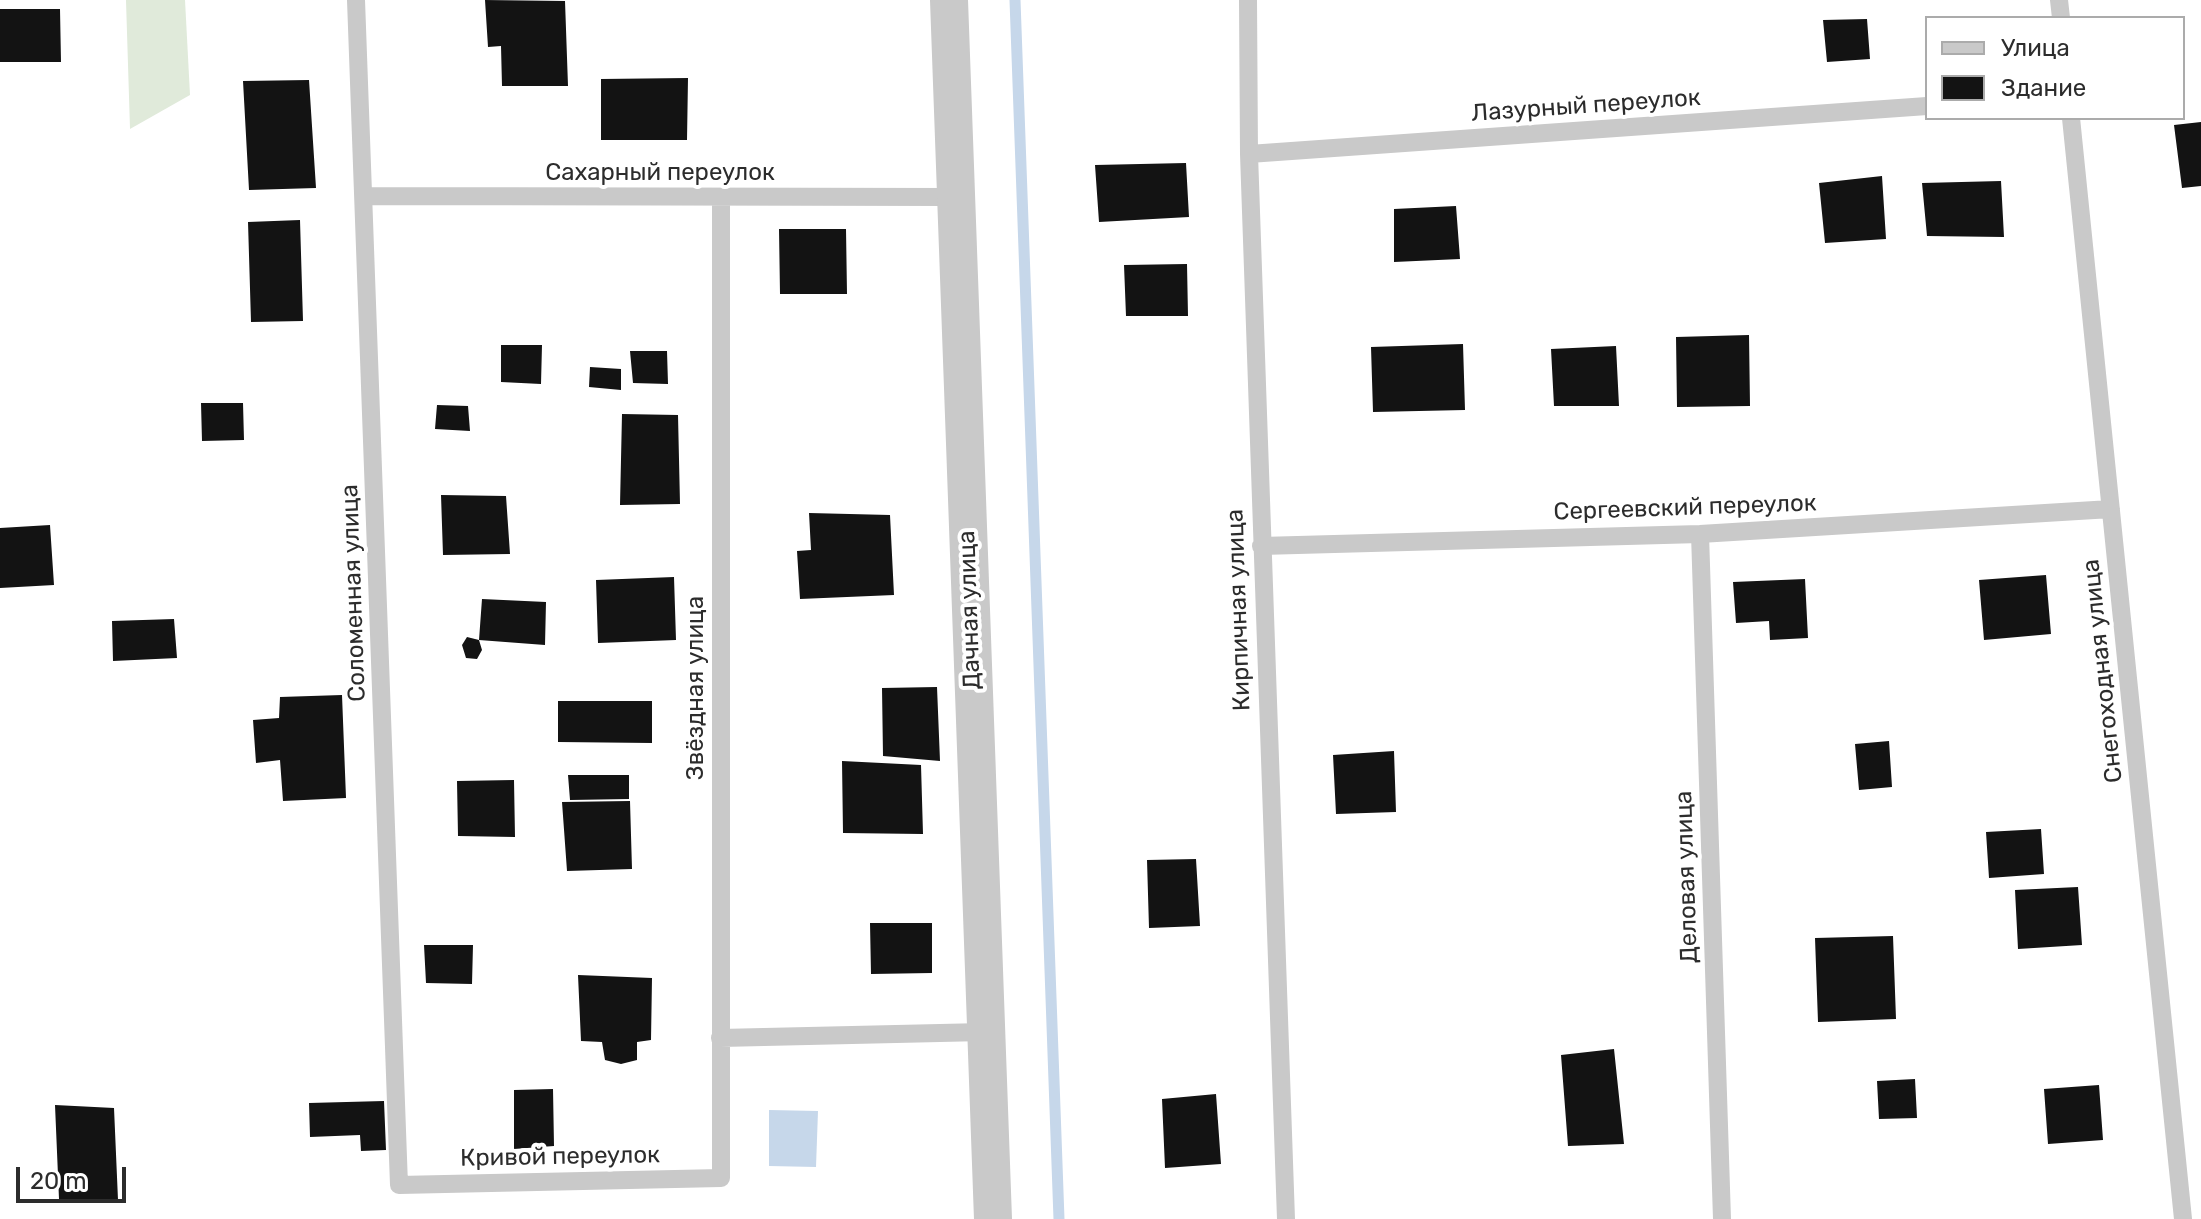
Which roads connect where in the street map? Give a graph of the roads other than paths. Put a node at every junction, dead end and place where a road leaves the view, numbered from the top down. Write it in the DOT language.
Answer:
graph roads {
  1 [pos="356,0"];
  2 [pos="949,0"];
  3 [pos="1248,0"];
  4 [pos="1925,106"];
  5 [pos="2071,120"];
  6 [pos="1249,154"];
  7 [pos="364,196"];
  8 [pos="956,197"];
  9 [pos="721,198"];
  10 [pos="2111,509"];
  11 [pos="1700,534"];
  12 [pos="1261,546"];
  13 [pos="984,1032"];
  14 [pos="720,1038"];
  15 [pos="721,1178"];
  16 [pos="399,1185"];
  17 [pos="993,1219"];
  18 [pos="1286,1219"];
  19 [pos="1722,1219"];
  20 [pos="2183,1219"];
  1 -- 7 [label="lane, Соломенная улица"];
  2 -- 8 [label="street, Дачная улица"];
  3 -- 6 [label="lane, Кирпичная улица"];
  4 -- 6 [label="lane, Лазурный переулок"];
  5 -- 10 [label="lane, Снегоходная улица"];
  6 -- 12 [label="lane, Кирпичная улица"];
  7 -- 9 [label="lane, Сахарный переулок"];
  7 -- 16 [label="lane, Соломенная улица"];
  8 -- 9 [label="lane, Сахарный переулок"];
  8 -- 13 [label="street, Дачная улица"];
  9 -- 14 [label="lane, Звёздная улица"];
  10 -- 11 [label="lane, Сергеевский переулок"];
  10 -- 20 [label="lane, Снегоходная улица"];
  11 -- 12 [label="lane, Сергеевский переулок"];
  11 -- 19 [label="lane, Деловая улица"];
  12 -- 18 [label="lane, Кирпичная улица"];
  13 -- 14 [label="lane"];
  13 -- 17 [label="street, Дачная улица"];
  14 -- 15 [label="lane, Звёздная улица"];
  15 -- 16 [label="lane, Кривой переулок"];
}
